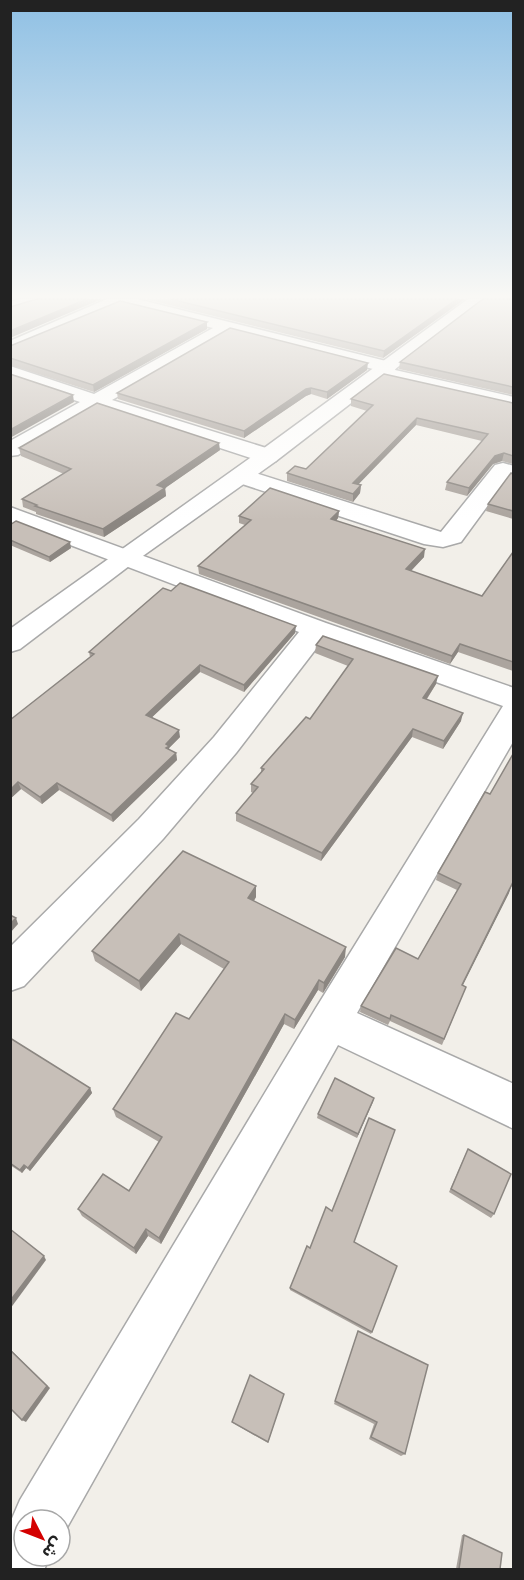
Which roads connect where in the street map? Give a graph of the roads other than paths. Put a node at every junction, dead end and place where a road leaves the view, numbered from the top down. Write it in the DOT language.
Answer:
graph roads {
  1 [pos="12,373"];
  2 [pos="146,373"];
  3 [pos="379,373"];
  4 [pos="398,373"];
  5 [pos="95,401"];
  6 [pos="513,403"];
  7 [pos="10,450"];
  8 [pos="268,456"];
  9 [pos="513,472"];
  10 [pos="241,476"];
  11 [pos="10,514"];
  12 [pos="124,558"];
  13 [pos="316,628"];
  14 [pos="10,643"];
  15 [pos="513,699"];
  16 [pos="513,713"];
  17 [pos="10,974"];
  18 [pos="330,1021"];
  19 [pos="513,1107"];
  20 [pos="47,1508"];
  1 -- 5 [label="street"];
  2 -- 5 [label="street"];
  3 -- 8 [label="street"];
  4 -- 6 [label="street"];
  5 -- 7 [label="street"];
  5 -- 8 [label="street"];
  8 -- 10 [label="street"];
  9 -- 10 [label="street"];
  10 -- 12 [label="street"];
  11 -- 12 [label="street"];
  12 -- 13 [label="street"];
  12 -- 14 [label="street"];
  13 -- 15 [label="street"];
  13 -- 17 [label="street"];
  16 -- 18 [label="street"];
  18 -- 19 [label="street"];
  18 -- 20 [label="street"];
}
